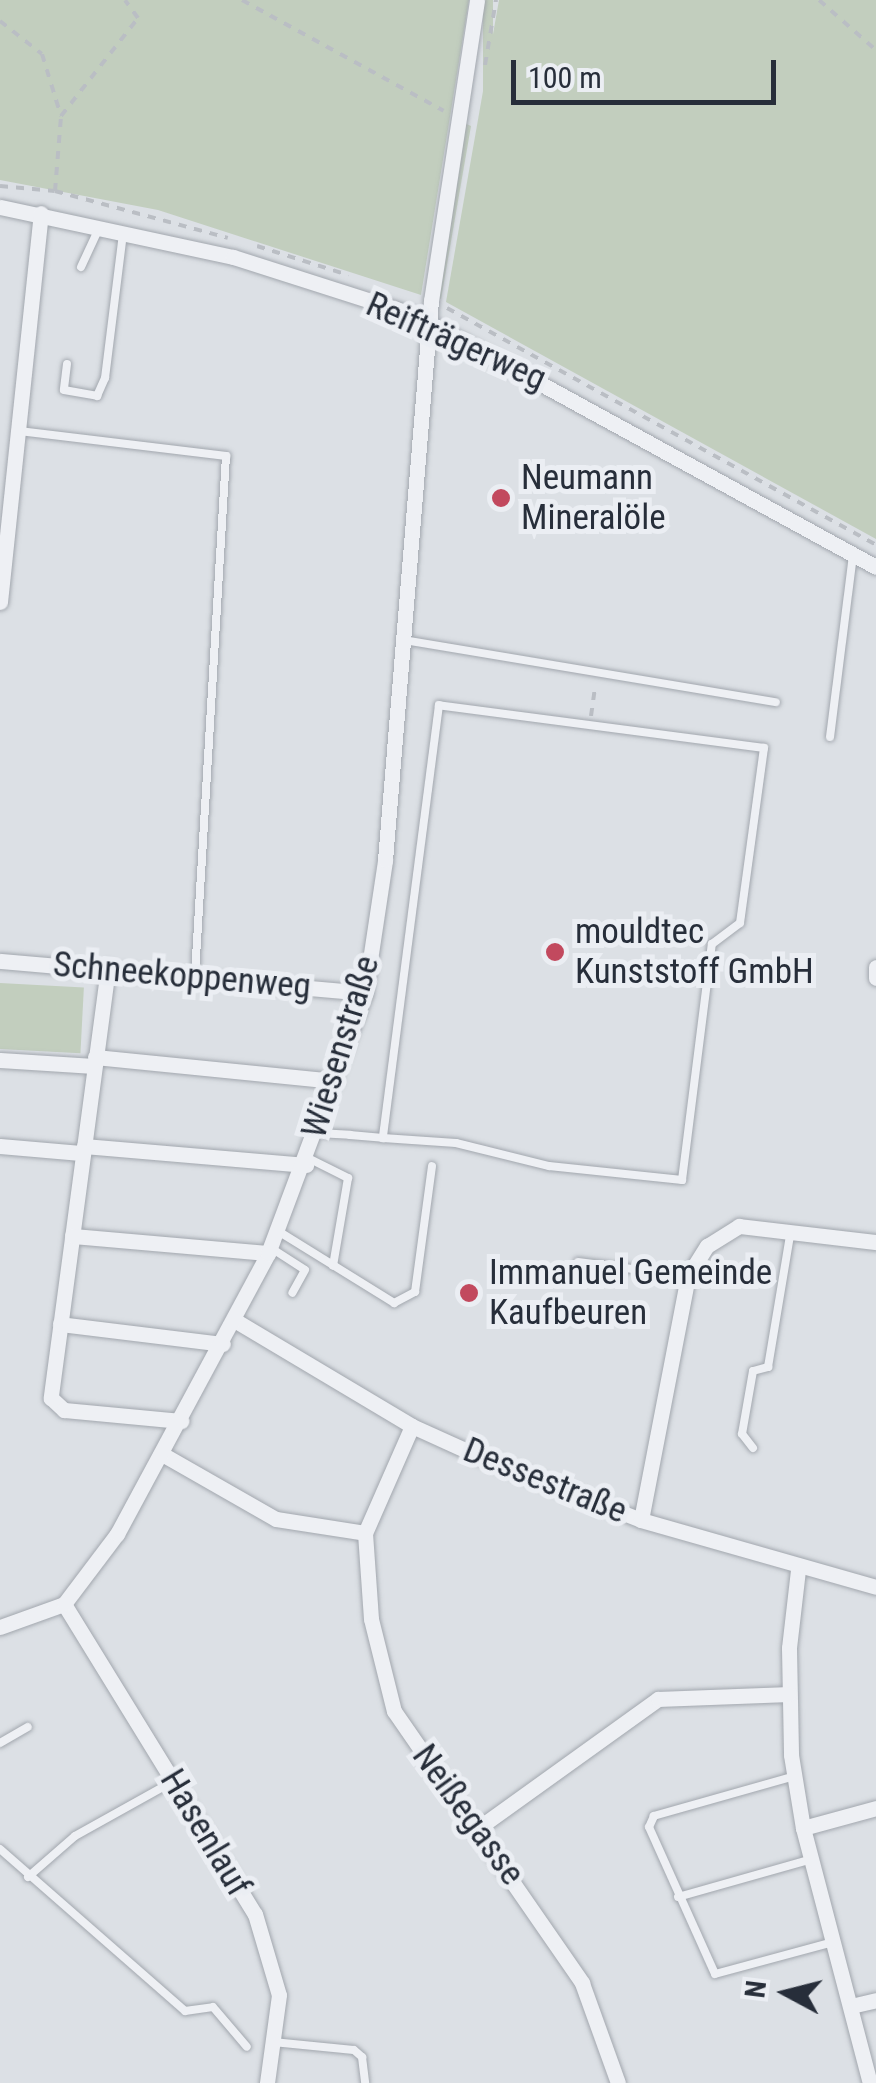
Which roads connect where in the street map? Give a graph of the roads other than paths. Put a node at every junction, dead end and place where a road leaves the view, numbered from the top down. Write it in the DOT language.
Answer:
graph roads {
  1 [pos="477,0"];
  2 [pos="0,207"];
  3 [pos="40,214"];
  4 [pos="100,225"];
  5 [pos="123,229"];
  6 [pos="80,267"];
  7 [pos="429,322"];
  8 [pos="66,364"];
  9 [pos="18,431"];
  10 [pos="4,544"];
  11 [pos="854,554"];
  12 [pos="876,567"];
  13 [pos="0,602"];
  14 [pos="404,640"];
  15 [pos="776,702"];
  16 [pos="830,737"];
  17 [pos="0,961"];
  18 [pos="876,967"];
  19 [pos="108,968"];
  20 [pos="196,974"];
  21 [pos="876,978"];
  22 [pos="364,994"];
  23 [pos="0,1060"];
  24 [pos="95,1061"];
  25 [pos="335,1081"];
  26 [pos="317,1133"];
  27 [pos="383,1138"];
  28 [pos="0,1146"];
  29 [pos="83,1149"];
  30 [pos="307,1161"];
  31 [pos="432,1166"];
  32 [pos="791,1230"];
  33 [pos="278,1231"];
  34 [pos="72,1236"];
  35 [pos="876,1242"];
  36 [pos="270,1251"];
  37 [pos="578,1262"];
  38 [pos="332,1266"];
  39 [pos="688,1276"];
  40 [pos="292,1294"];
  41 [pos="236,1321"];
  42 [pos="60,1324"];
  43 [pos="223,1344"];
  44 [pos="181,1421"];
  45 [pos="412,1426"];
  46 [pos="753,1448"];
  47 [pos="162,1454"];
  48 [pos="641,1520"];
  49 [pos="365,1533"];
  50 [pos="798,1570"];
  51 [pos="876,1587"];
  52 [pos="64,1604"];
  53 [pos="0,1627"];
  54 [pos="789,1694"];
  55 [pos="28,1727"];
  56 [pos="0,1743"];
  57 [pos="795,1776"];
  58 [pos="174,1780"];
  59 [pos="876,1808"];
  60 [pos="477,1828"];
  61 [pos="803,1828"];
  62 [pos="0,1848"];
  63 [pos="812,1859"];
  64 [pos="28,1877"];
  65 [pos="678,1897"];
  66 [pos="834,1942"];
  67 [pos="876,2000"];
  68 [pos="851,2006"];
  69 [pos="273,2042"];
  70 [pos="247,2047"];
  71 [pos="267,2083"];
  72 [pos="365,2083"];
  73 [pos="618,2083"];
  74 [pos="870,2083"];
  1 -- 7 [label="street, Wiesenstraße"];
  2 -- 3 [label="street, Reifträgerweg"];
  3 -- 4 [label="street, Reifträgerweg"];
  3 -- 9 [label="street"];
  4 -- 5 [label="street, Reifträgerweg"];
  4 -- 6 [label="lane"];
  5 -- 7 [label="street, Reifträgerweg"];
  5 -- 8 [label="lane"];
  7 -- 11 [label="street, Reifträgerweg"];
  7 -- 14 [label="street, Wiesenstraße"];
  9 -- 10 [label="street"];
  9 -- 20 [label="lane"];
  10 -- 13 [label="street"];
  11 -- 12 [label="street, Reifträgerweg"];
  11 -- 16 [label="lane"];
  14 -- 15 [label="lane"];
  14 -- 22 [label="street, Wiesenstraße"];
  17 -- 19 [label="street, Schneekoppenweg"];
  18 -- 21 [label="street"];
  19 -- 20 [label="street, Schneekoppenweg"];
  19 -- 24 [label="street"];
  20 -- 22 [label="street, Schneekoppenweg"];
  22 -- 25 [label="street, Wiesenstraße"];
  23 -- 24 [label="street"];
  24 -- 25 [label="street"];
  24 -- 29 [label="street"];
  25 -- 26 [label="street, Wiesenstraße"];
  26 -- 27 [label="lane"];
  26 -- 30 [label="street, Wiesenstraße"];
  27 -- 27 [label="lane"];
  28 -- 29 [label="street"];
  29 -- 30 [label="street"];
  29 -- 34 [label="street"];
  30 -- 33 [label="street, Wiesenstraße"];
  30 -- 38 [label="lane"];
  31 -- 38 [label="lane"];
  32 -- 35 [label="street"];
  32 -- 39 [label="street"];
  32 -- 46 [label="lane"];
  33 -- 36 [label="street, Wiesenstraße"];
  33 -- 38 [label="lane"];
  34 -- 36 [label="street"];
  34 -- 42 [label="street"];
  36 -- 40 [label="lane"];
  36 -- 41 [label="street, Wiesenstraße"];
  37 -- 39 [label="lane"];
  39 -- 48 [label="street"];
  41 -- 43 [label="street, Wiesenstraße"];
  41 -- 45 [label="street, Dessestraße"];
  42 -- 43 [label="street"];
  42 -- 44 [label="street"];
  43 -- 44 [label="street, Wiesenstraße"];
  44 -- 47 [label="street, Wiesenstraße"];
  45 -- 48 [label="street, Dessestraße"];
  45 -- 49 [label="street, Neißegasse"];
  47 -- 49 [label="street"];
  47 -- 52 [label="street, Wiesenstraße"];
  48 -- 50 [label="street, Dessestraße"];
  49 -- 60 [label="street, Neißegasse"];
  50 -- 51 [label="street, Dessestraße"];
  50 -- 54 [label="street"];
  52 -- 53 [label="street"];
  52 -- 58 [label="street, Hasenlauf"];
  54 -- 57 [label="street"];
  54 -- 60 [label="street"];
  55 -- 56 [label="lane"];
  57 -- 61 [label="street"];
  57 -- 65 [label="lane"];
  58 -- 64 [label="lane"];
  58 -- 69 [label="street, Hasenlauf"];
  59 -- 61 [label="street"];
  60 -- 73 [label="street, Neißegasse"];
  61 -- 63 [label="street"];
  62 -- 64 [label="lane"];
  63 -- 65 [label="lane"];
  63 -- 66 [label="street"];
  64 -- 70 [label="lane"];
  65 -- 66 [label="lane"];
  66 -- 68 [label="street"];
  67 -- 68 [label="street"];
  68 -- 74 [label="street"];
  69 -- 71 [label="street, Hasenlauf"];
  69 -- 72 [label="lane"];
}
